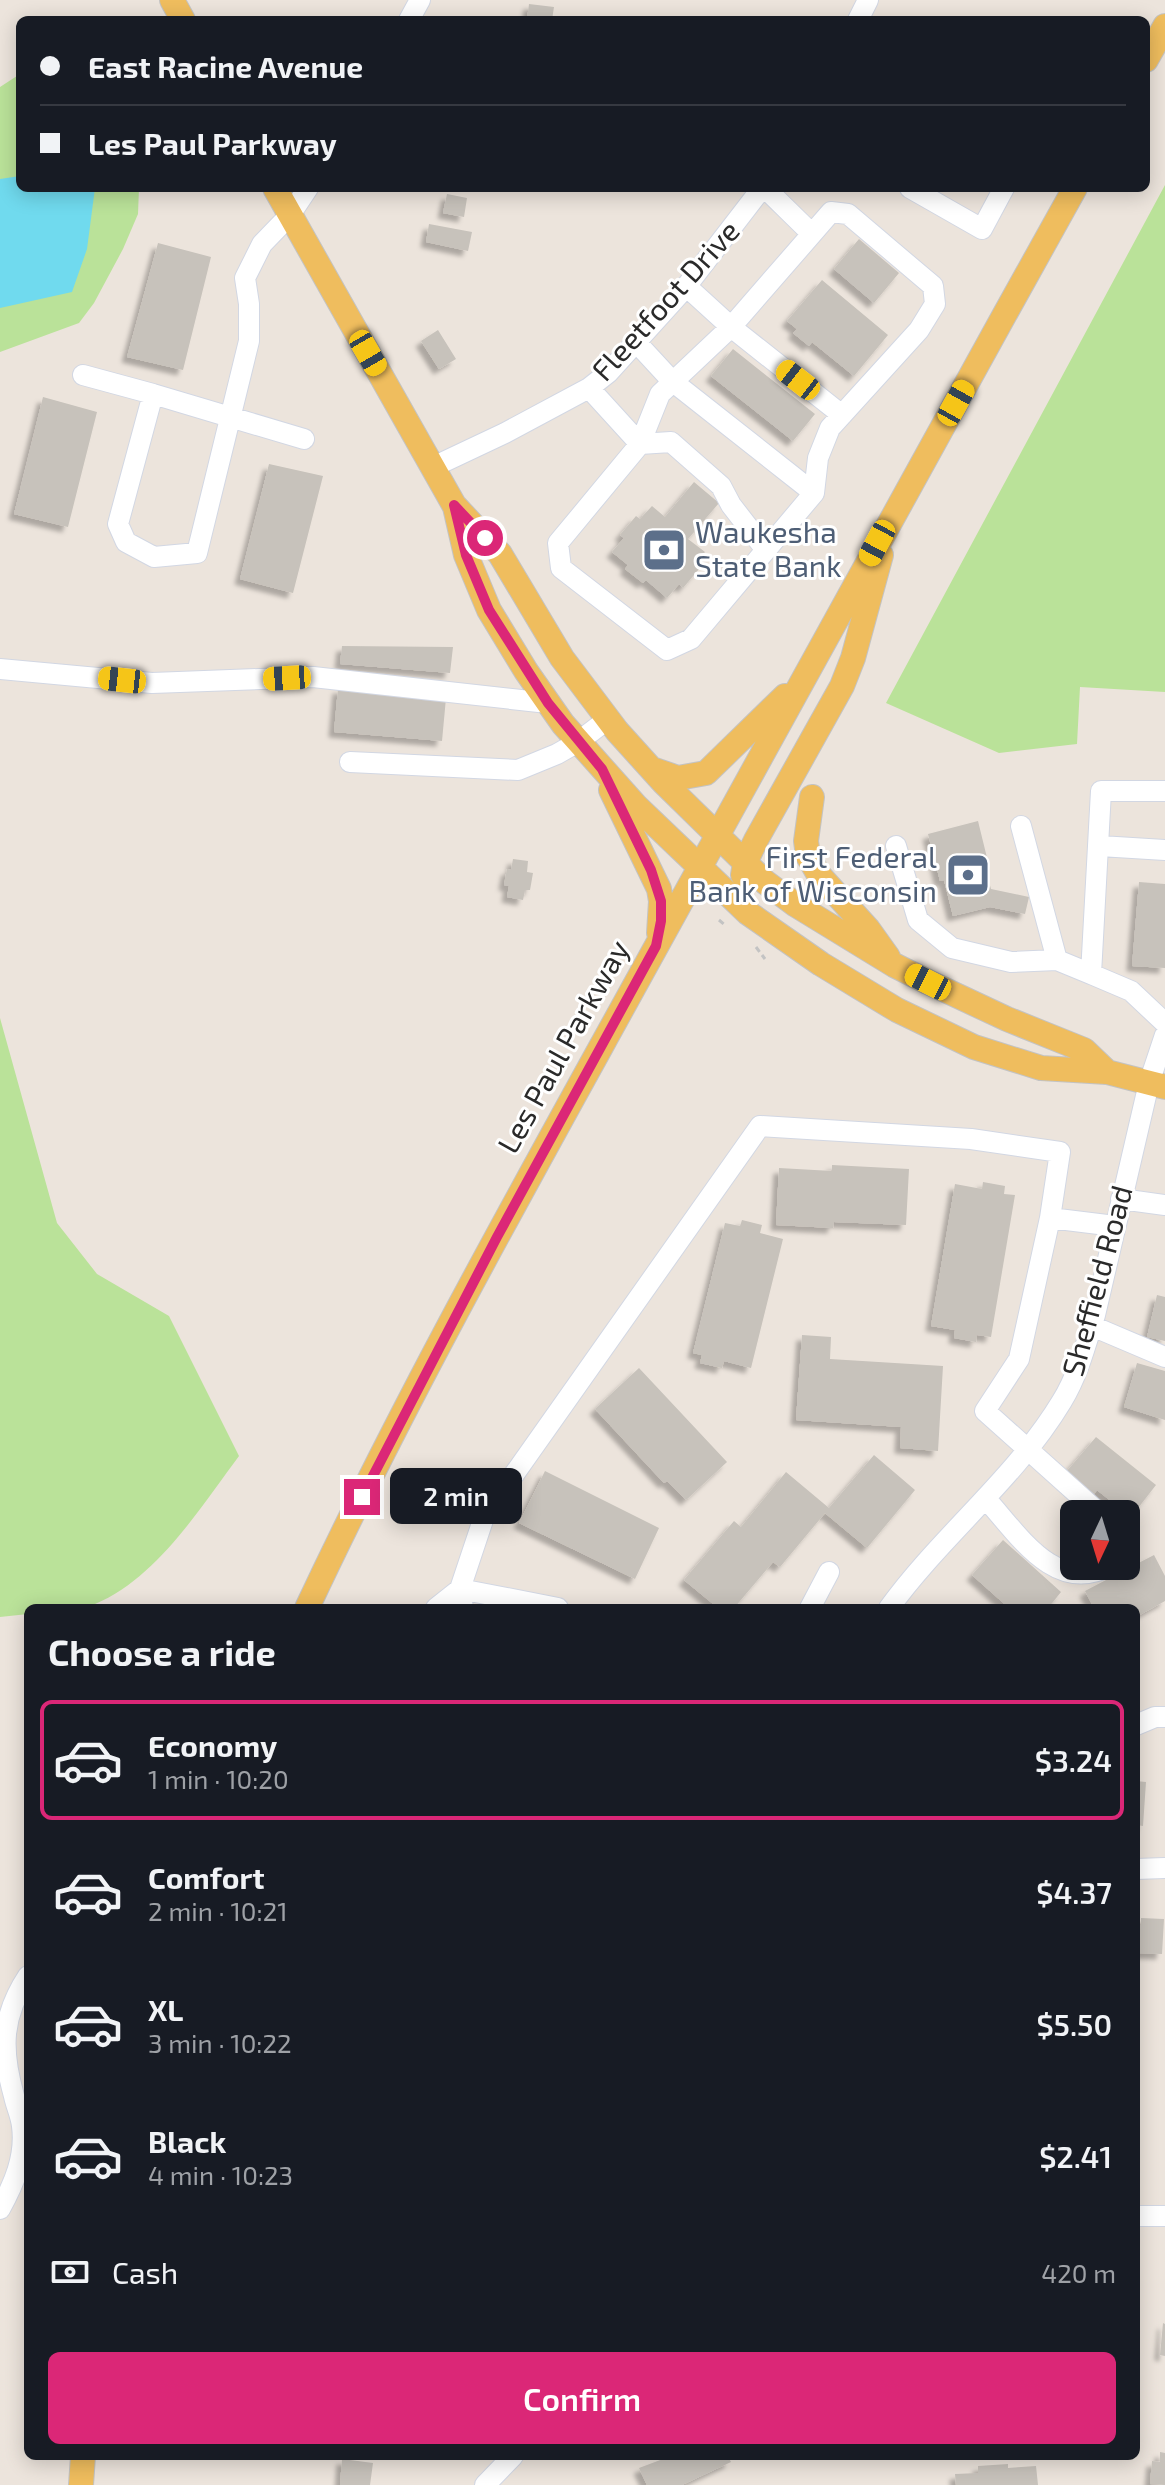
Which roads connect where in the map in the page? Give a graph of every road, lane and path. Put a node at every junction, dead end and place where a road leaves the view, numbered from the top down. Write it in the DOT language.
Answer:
graph roads {
  1 [pos="1165,26"];
  2 [pos="1150,53"];
  3 [pos="277,192"];
  4 [pos="305,192"];
  5 [pos="761,192"];
  6 [pos="768,192"];
  7 [pos="917,192"];
  8 [pos="1002,192"];
  9 [pos="1073,192"];
  10 [pos="290,215"];
  11 [pos="811,233"];
  12 [pos="686,286"];
  13 [pos="731,327"];
  14 [pos="636,342"];
  15 [pos="83,375"];
  16 [pos="672,381"];
  17 [pos="589,388"];
  18 [pos="153,394"];
  19 [pos="842,415"];
  20 [pos="230,419"];
  21 [pos="304,439"];
  22 [pos="640,444"];
  23 [pos="433,467"];
  24 [pos="814,493"];
  25 [pos="454,505"];
  26 [pos="892,515"];
  27 [pos="766,550"];
  28 [pos="0,669"];
  29 [pos="802,681"];
  30 [pos="548,703"];
  31 [pos="608,719"];
  32 [pos="578,742"];
  33 [pos="350,762"];
  34 [pos="602,769"];
  35 [pos="652,769"];
  36 [pos="1165,791"];
  37 [pos="812,797"];
  38 [pos="1021,826"];
  39 [pos="718,836"];
  40 [pos="896,846"];
  41 [pos="1100,846"];
  42 [pos="1165,850"];
  43 [pos="745,863"];
  44 [pos="699,868"];
  45 [pos="723,890"];
  46 [pos="748,913"];
  47 [pos="719,920"];
  48 [pos="726,926"];
  49 [pos="656,946"];
  50 [pos="756,947"];
  51 [pos="765,959"];
  52 [pos="1057,960"];
  53 [pos="894,965"];
  54 [pos="1091,974"];
  55 [pos="1165,1023"];
  56 [pos="1165,1035"];
  57 [pos="1107,1072"];
  58 [pos="1157,1085"];
  59 [pos="1121,1199"];
  60 [pos="1165,1205"];
  61 [pos="1050,1218"];
  62 [pos="1115,1226"];
  63 [pos="1092,1326"];
  64 [pos="1165,1357"];
  65 [pos="1028,1451"];
  66 [pos="986,1499"];
  67 [pos="1084,1500"];
  68 [pos="1060,1570"];
  69 [pos="829,1572"];
  70 [pos="462,1598"];
  71 [pos="309,1604"];
  72 [pos="520,1604"];
  73 [pos="812,1604"];
  74 [pos="892,1604"];
  75 [pos="1165,1717"];
  76 [pos="1140,1723"];
  77 [pos="1165,1868"];
  78 [pos="1140,1869"];
  79 [pos="24,1984"];
  80 [pos="7,2183"];
  81 [pos="0,2209"];
  82 [pos="1140,2216"];
  83 [pos="1165,2216"];
  84 [pos="83,2460"];
  85 [pos="504,2460"];
  86 [pos="81,2485"];
  87 [pos="485,2485"];
  1 -- 2 [label="main road"];
  3 -- 10 [label="main road"];
  4 -- 10 [label="street"];
  5 -- 12 [label="street, Fleetfoot Drive"];
  6 -- 11 [label="street"];
  7 -- 8 [label="street"];
  9 -- 26 [label="main road, Les Paul Parkway"];
  10 -- 20 [label="street"];
  10 -- 23 [label="main road"];
  11 -- 13 [label="street"];
  11 -- 19 [label="street"];
  12 -- 13 [label="street"];
  12 -- 14 [label="street, Fleetfoot Drive"];
  13 -- 16 [label="street"];
  13 -- 19 [label="street"];
  14 -- 16 [label="street"];
  14 -- 17 [label="street, Fleetfoot Drive"];
  15 -- 18 [label="street"];
  16 -- 22 [label="street"];
  16 -- 24 [label="street"];
  17 -- 22 [label="street"];
  17 -- 23 [label="street, Fleetfoot Drive"];
  18 -- 20 [label="street"];
  18 -- 20 [label="street"];
  19 -- 24 [label="street"];
  20 -- 21 [label="street"];
  22 -- 27 [label="street"];
  22 -- 27 [label="street"];
  23 -- 25 [label="main road"];
  24 -- 27 [label="street"];
  25 -- 30 [label="main road"];
  25 -- 31 [label="main road"];
  26 -- 29 [label="main road, Les Paul Parkway"];
  26 -- 43 [label="main road"];
  28 -- 30 [label="street"];
  29 -- 35 [label="main road"];
  29 -- 39 [label="main road, Les Paul Parkway"];
  30 -- 32 [label="main road"];
  31 -- 32 [label="street"];
  31 -- 35 [label="main road"];
  32 -- 33 [label="street"];
  32 -- 34 [label="main road"];
  34 -- 44 [label="main road"];
  34 -- 49 [label="main road"];
  35 -- 39 [label="main road"];
  36 -- 41 [label="street"];
  37 -- 53 [label="main road"];
  38 -- 52 [label="street"];
  39 -- 43 [label="main road"];
  39 -- 44 [label="main road, Les Paul Parkway"];
  39 -- 45 [label="main road"];
  40 -- 52 [label="street"];
  41 -- 42 [label="street"];
  41 -- 54 [label="street"];
  43 -- 46 [label="main road"];
  43 -- 53 [label="main road"];
  44 -- 45 [label="main road"];
  44 -- 49 [label="main road, Les Paul Parkway"];
  45 -- 46 [label="main road"];
  46 -- 57 [label="main road"];
  47 -- 48 [label="path"];
  49 -- 71 [label="main road, Les Paul Parkway"];
  50 -- 51 [label="path"];
  52 -- 54 [label="street"];
  53 -- 57 [label="main road"];
  54 -- 55 [label="street"];
  56 -- 58 [label="street, Sheffield Road"];
  57 -- 58 [label="main road"];
  58 -- 59 [label="street, Sheffield Road"];
  59 -- 60 [label="street"];
  59 -- 62 [label="street, Sheffield Road"];
  61 -- 62 [label="street"];
  61 -- 65 [label="street"];
  61 -- 70 [label="street"];
  62 -- 63 [label="street, Sheffield Road"];
  63 -- 64 [label="street"];
  63 -- 65 [label="street, Sheffield Road"];
  65 -- 66 [label="street, Sheffield Road"];
  65 -- 67 [label="street"];
  66 -- 68 [label="street"];
  66 -- 74 [label="street, Sheffield Road"];
  69 -- 73 [label="street"];
  70 -- 72 [label="street"];
  75 -- 76 [label="street"];
  77 -- 78 [label="street"];
  79 -- 80 [label="street"];
  80 -- 81 [label="street"];
  82 -- 83 [label="street"];
  84 -- 86 [label="main road"];
  85 -- 87 [label="street"];
}
